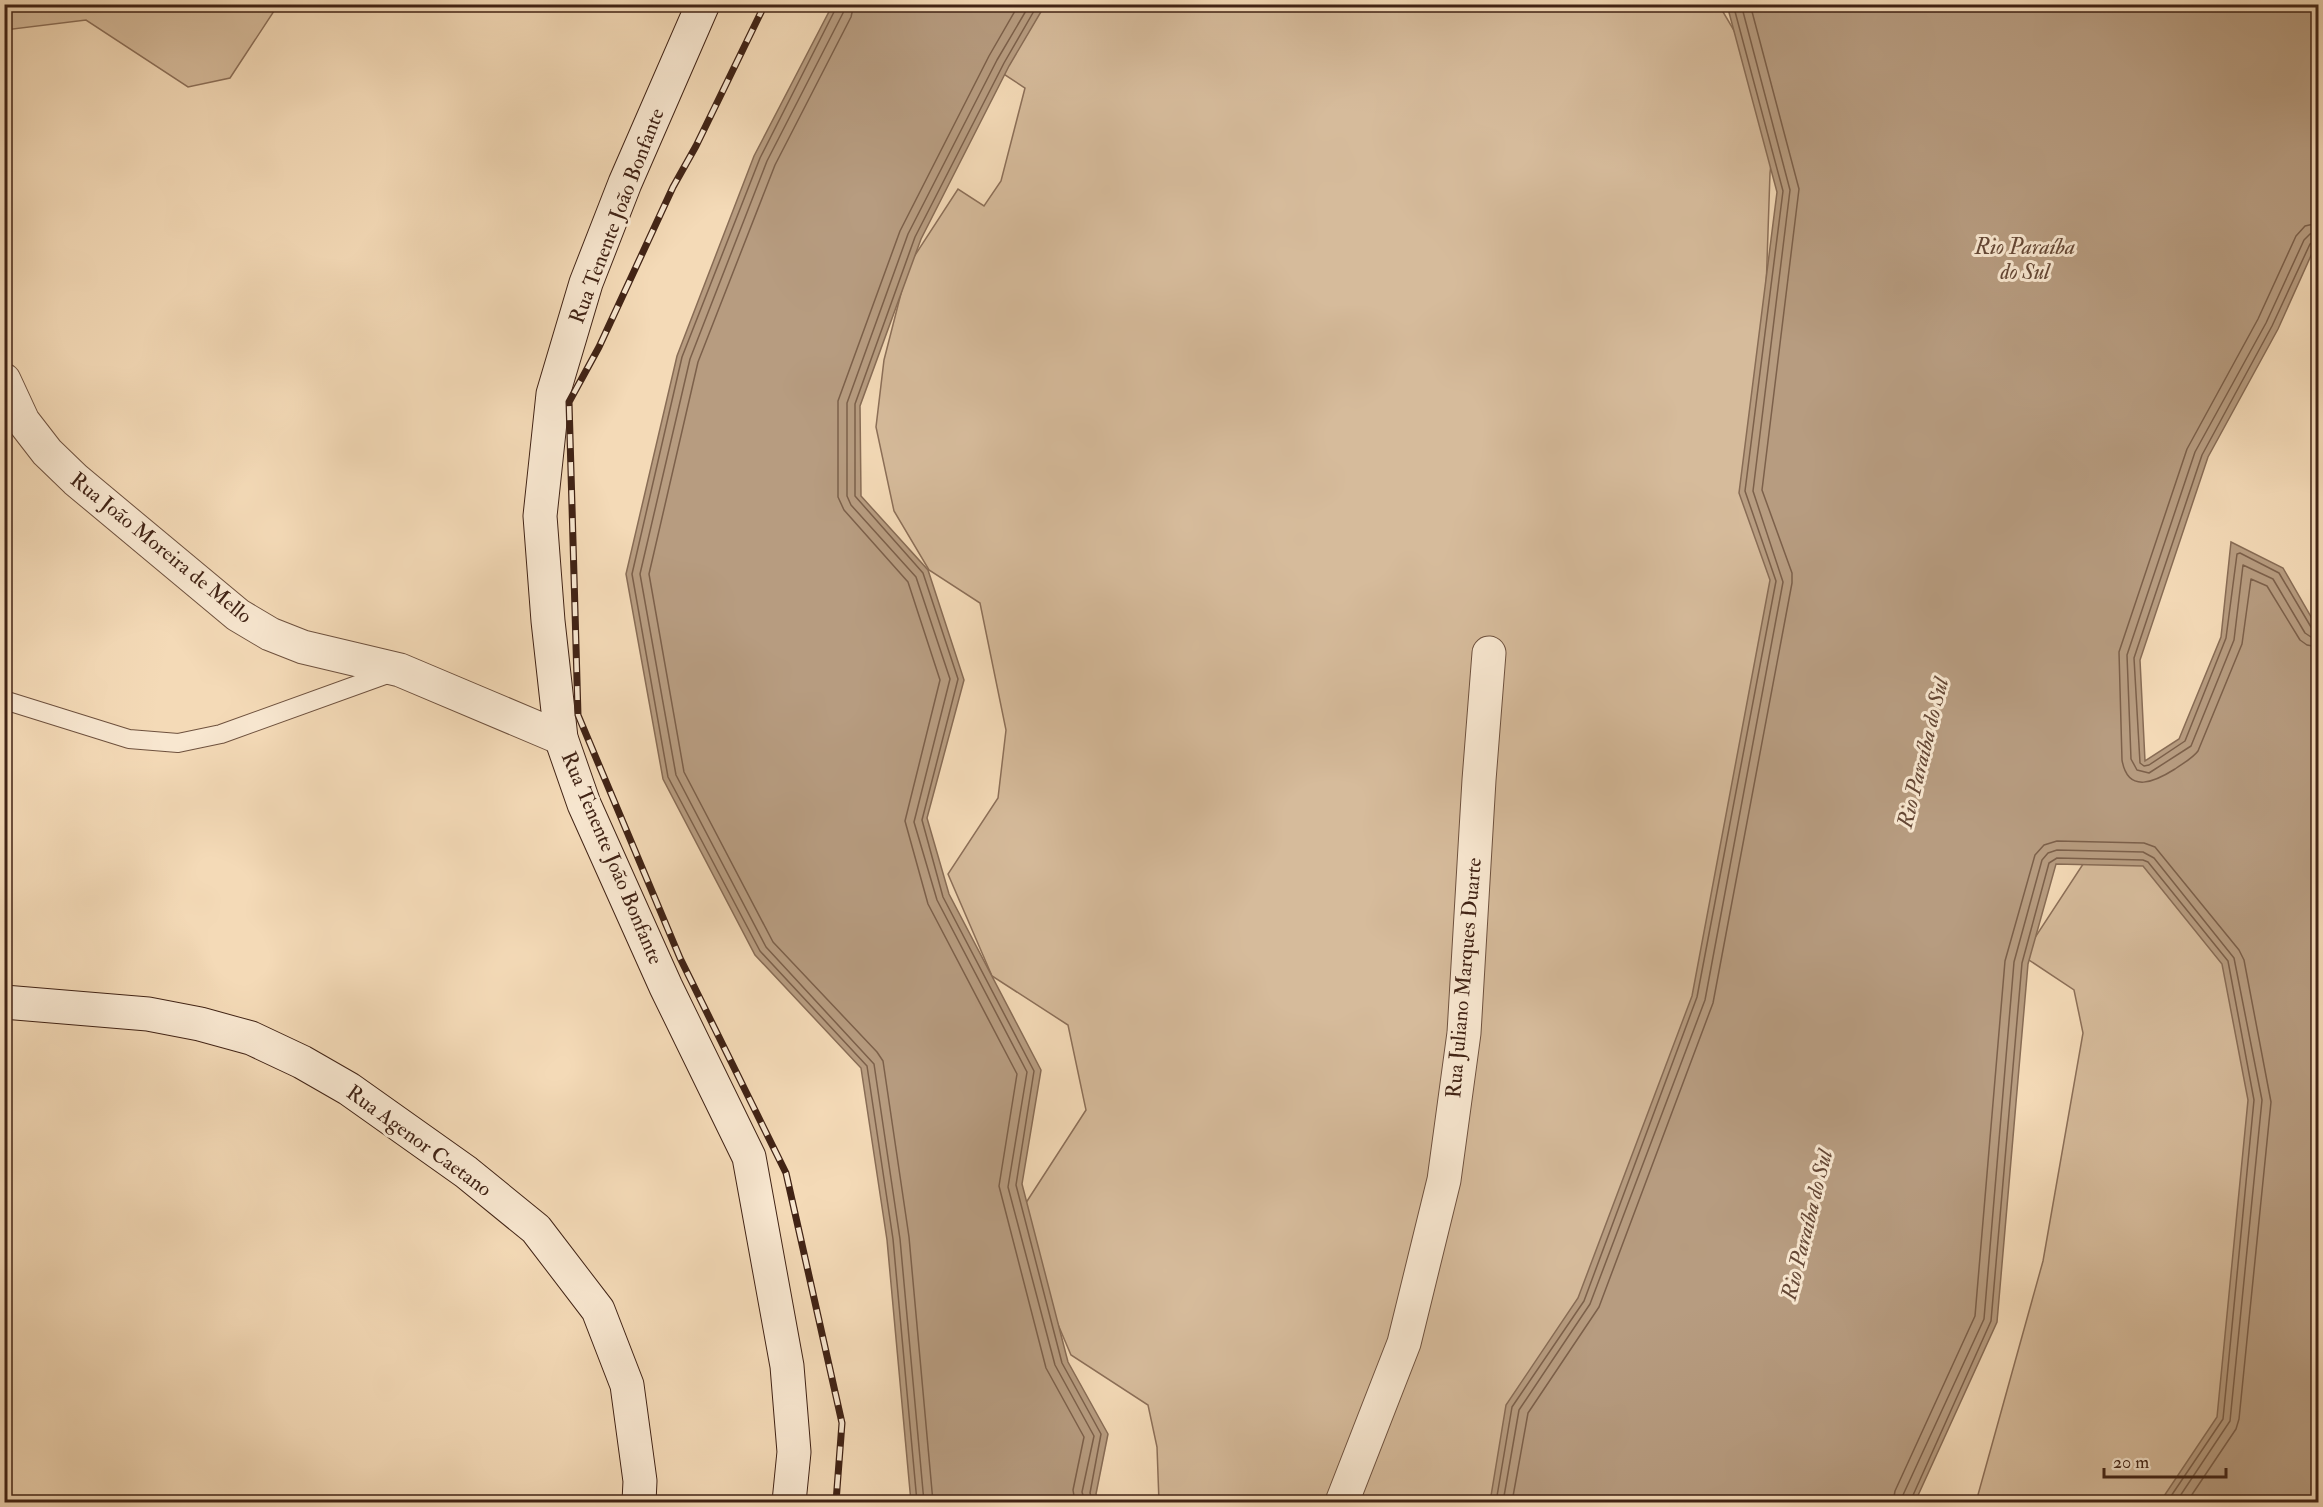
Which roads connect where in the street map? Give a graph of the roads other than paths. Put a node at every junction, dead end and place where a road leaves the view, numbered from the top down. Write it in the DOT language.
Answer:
graph roads {
  1 [pos="703,4"];
  2 [pos="4,380"];
  3 [pos="1490,653"];
  4 [pos="400,670"];
  5 [pos="4,700"];
  6 [pos="561,738"];
  7 [pos="4,1002"];
  8 [pos="639,1503"];
  9 [pos="789,1503"];
  10 [pos="1342,1503"];
  1 -- 6 [label="street, Rua Tenente João Bonfante"];
  2 -- 4 [label="street, Rua João Moreira de Mello"];
  3 -- 10 [label="street, Rua Juliano Marques Duarte"];
  4 -- 5 [label="lane"];
  4 -- 6 [label="street, Rua João Moreira de Mello"];
  6 -- 9 [label="street, Rua Tenente João Bonfante"];
  7 -- 8 [label="street, Rua Agenor Caetano"];
}
